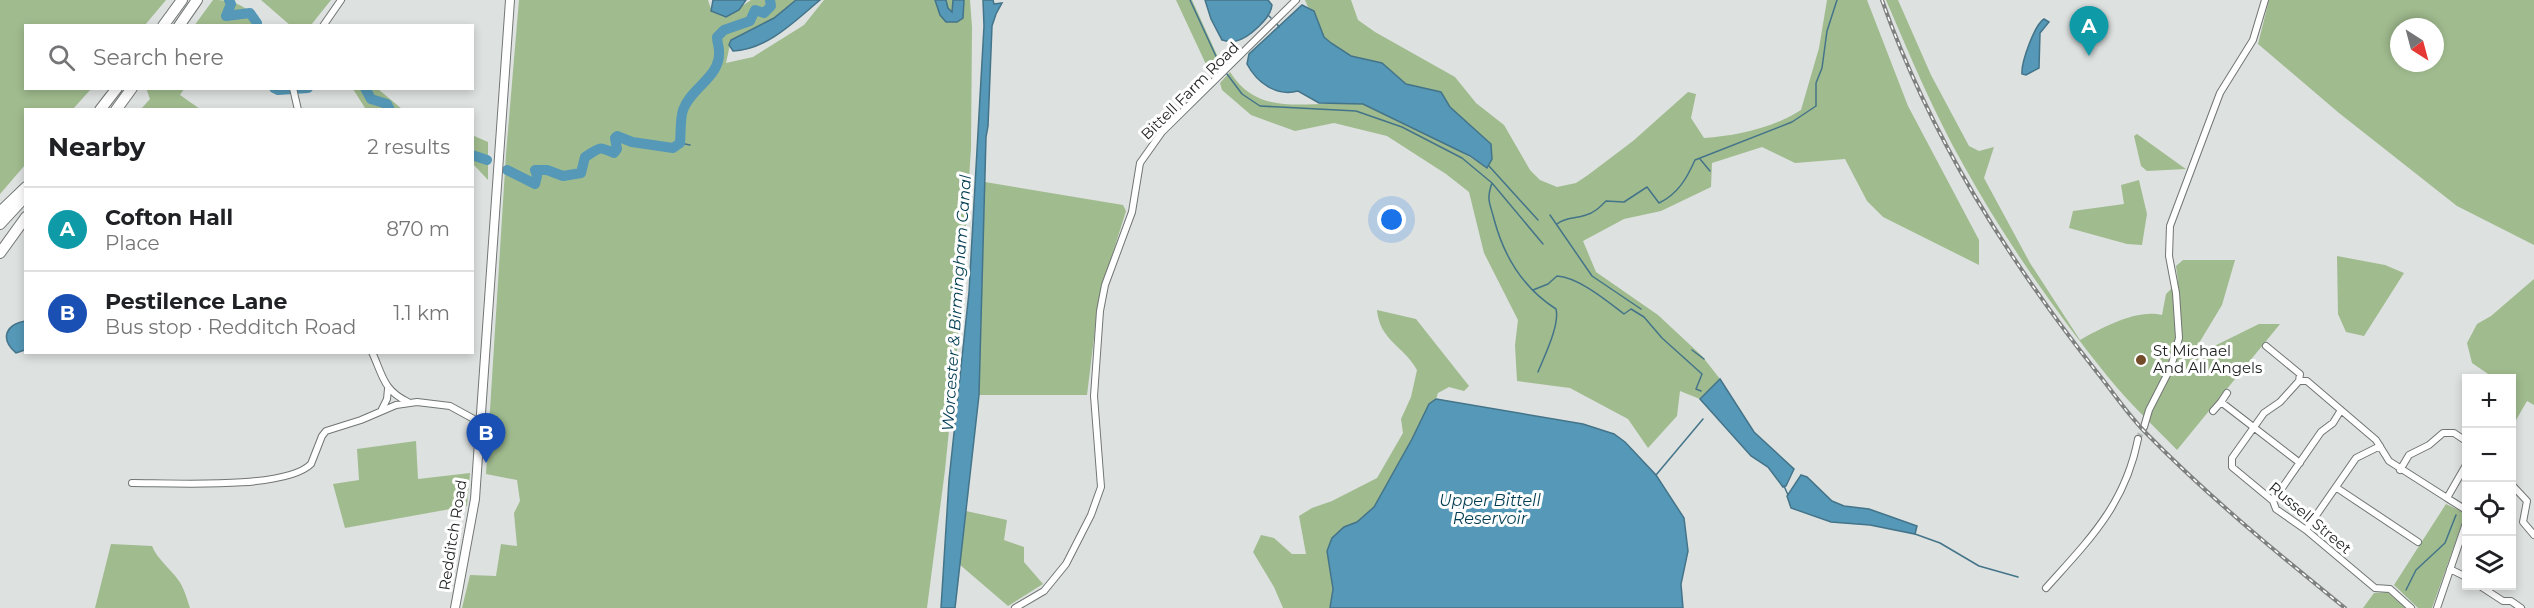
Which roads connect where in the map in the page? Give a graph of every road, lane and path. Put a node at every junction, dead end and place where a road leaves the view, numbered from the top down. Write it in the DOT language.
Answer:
graph roads {
  1 [pos="182,0"];
  2 [pos="341,0"];
  3 [pos="510,0"];
  4 [pos="1296,0"];
  5 [pos="2265,0"];
  6 [pos="197,1"];
  7 [pos="164,24"];
  8 [pos="180,24"];
  9 [pos="324,24"];
  10 [pos="115,90"];
  11 [pos="131,90"];
  12 [pos="293,92"];
  13 [pos="102,108"];
  14 [pos="117,108"];
  15 [pos="297,108"];
  16 [pos="24,189"];
  17 [pos="24,198"];
  18 [pos="0,212"];
  19 [pos="24,219"];
  20 [pos="24,220"];
  21 [pos="0,224"];
  22 [pos="0,244"];
  23 [pos="0,254"];
  24 [pos="2266,346"];
  25 [pos="373,354"];
  26 [pos="2299,381"];
  27 [pos="388,389"];
  28 [pos="2227,393"];
  29 [pos="408,402"];
  30 [pos="2221,402"];
  31 [pos="382,410"];
  32 [pos="2341,410"];
  33 [pos="2213,411"];
  34 [pos="481,423"];
  35 [pos="2144,427"];
  36 [pos="2254,429"];
  37 [pos="2462,438"];
  38 [pos="2138,439"];
  39 [pos="2380,446"];
  40 [pos="2300,463"];
  41 [pos="2400,470"];
  42 [pos="2462,472"];
  43 [pos="132,483"];
  44 [pos="2337,488"];
  45 [pos="2516,490"];
  46 [pos="2446,498"];
  47 [pos="2273,501"];
  48 [pos="2462,508"];
  49 [pos="2306,530"];
  50 [pos="2462,535"];
  51 [pos="2534,535"];
  52 [pos="2418,542"];
  53 [pos="2450,569"];
  54 [pos="2462,575"];
  55 [pos="2046,588"];
  56 [pos="2487,590"];
  57 [pos="455,608"];
  58 [pos="1015,608"];
  59 [pos="2411,608"];
  60 [pos="2437,608"];
  61 [pos="2521,608"];
  1 -- 7 [label="highway"];
  2 -- 9 [label="street"];
  3 -- 34 [label="main road, Redditch Road"];
  4 -- 58 [label="street, Bittell Farm Road"];
  5 -- 35 [label="street"];
  6 -- 8 [label="highway"];
  10 -- 13 [label="highway"];
  11 -- 14 [label="highway"];
  12 -- 15 [label="street"];
  16 -- 18 [label="highway"];
  17 -- 21 [label="highway"];
  19 -- 22 [label="highway"];
  20 -- 23 [label="highway"];
  24 -- 26 [label="street"];
  25 -- 27 [label="street"];
  26 -- 32 [label="street"];
  26 -- 36 [label="street"];
  27 -- 29 [label="street"];
  27 -- 31 [label="street"];
  28 -- 30 [label="street"];
  29 -- 31 [label="street"];
  29 -- 34 [label="street"];
  30 -- 33 [label="street"];
  30 -- 36 [label="street"];
  31 -- 43 [label="street"];
  32 -- 39 [label="street"];
  32 -- 40 [label="street"];
  34 -- 57 [label="main road, Redditch Road"];
  36 -- 40 [label="street"];
  36 -- 47 [label="street, Russell Street"];
  37 -- 41 [label="street"];
  38 -- 55 [label="street"];
  39 -- 41 [label="street"];
  39 -- 44 [label="street"];
  40 -- 47 [label="street"];
  41 -- 46 [label="street"];
  42 -- 46 [label="street"];
  44 -- 49 [label="street"];
  44 -- 52 [label="street"];
  45 -- 51 [label="street"];
  46 -- 48 [label="street"];
  47 -- 49 [label="street, Russell Street"];
  49 -- 59 [label="street, Russell Street"];
  50 -- 53 [label="street"];
  53 -- 54 [label="street"];
  53 -- 60 [label="street"];
  56 -- 61 [label="street"];
}
